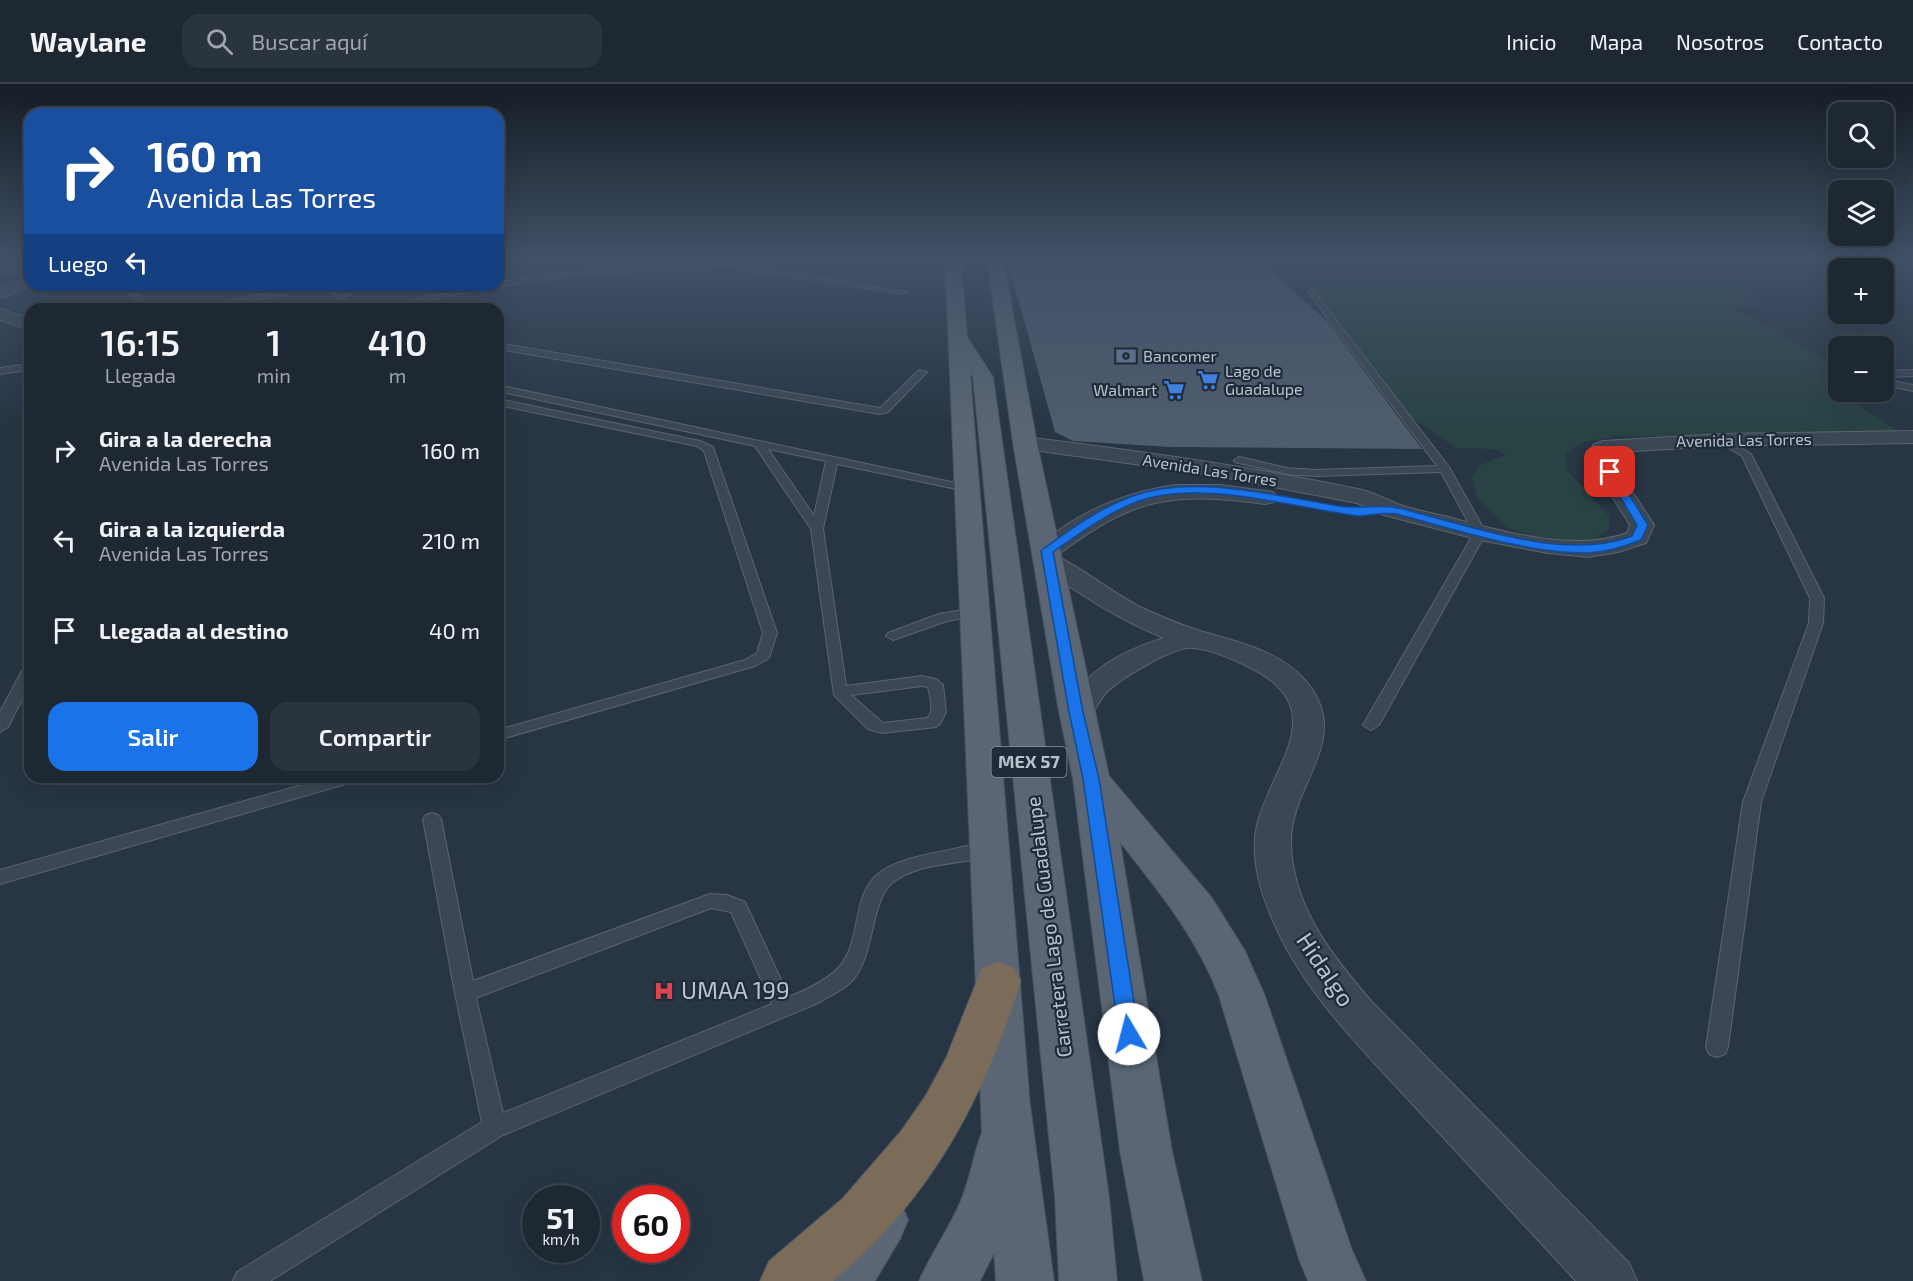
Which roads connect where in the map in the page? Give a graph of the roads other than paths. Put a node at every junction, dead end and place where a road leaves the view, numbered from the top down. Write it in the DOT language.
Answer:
graph roads {
  1 [pos="2,315"];
  2 [pos="956,315"];
  3 [pos="1003,315"];
  4 [pos="1330,315"];
  5 [pos="24,323"];
  6 [pos="957,333"];
  7 [pos="504,347"];
  8 [pos="24,368"];
  9 [pos="0,371"];
  10 [pos="922,372"];
  11 [pos="1913,373"];
  12 [pos="1894,374"];
  13 [pos="1894,384"];
  14 [pos="1913,388"];
  15 [pos="504,389"];
  16 [pos="504,403"];
  17 [pos="1913,437"];
  18 [pos="1723,440"];
  19 [pos="1025,442"];
  20 [pos="759,444"];
  21 [pos="1913,452"];
  22 [pos="1746,454"];
  23 [pos="832,460"];
  24 [pos="1239,460"];
  25 [pos="1445,469"];
  26 [pos="1610,472"];
  27 [pos="966,488"];
  28 [pos="1392,510"];
  29 [pos="817,529"];
  30 [pos="1480,533"];
  31 [pos="1048,556"];
  32 [pos="974,612"];
  33 [pos="892,636"];
  34 [pos="1191,638"];
  35 [pos="24,680"];
  36 [pos="839,692"];
  37 [pos="1076,712"];
  38 [pos="1371,724"];
  39 [pos="0,726"];
  40 [pos="504,733"];
  41 [pos="1091,779"];
  42 [pos="329,783"];
  43 [pos="432,819"];
  44 [pos="988,850"];
  45 [pos="0,877"];
  46 [pos="998,981"];
  47 [pos="465,993"];
  48 [pos="784,1008"];
  49 [pos="1717,1047"];
  50 [pos="1005,1105"];
  51 [pos="495,1127"];
  52 [pos="902,1174"];
  53 [pos="246,1281"];
  54 [pos="789,1281"];
  55 [pos="842,1281"];
  56 [pos="948,1281"];
  57 [pos="1025,1281"];
  58 [pos="1088,1281"];
  59 [pos="1173,1281"];
  60 [pos="1337,1281"];
  61 [pos="1611,1281"];
  1 -- 5 [label="street"];
  2 -- 6 [label="main road, Carretera Lago de Guadalupe / MEX 57"];
  3 -- 19 [label="main road, MEX 57"];
  4 -- 25 [label="lane"];
  6 -- 27 [label="main road"];
  6 -- 58 [label="main road, Carretera Lago de Guadalupe / MEX 57"];
  7 -- 10 [label="lane"];
  8 -- 9 [label="lane"];
  11 -- 12 [label="lane"];
  13 -- 14 [label="lane"];
  15 -- 20 [label="lane"];
  16 -- 40 [label="lane"];
  17 -- 18 [label="street, Avenida Las Torres"];
  18 -- 22 [label="lane"];
  18 -- 26 [label="street, Avenida Las Torres"];
  19 -- 28 [label="street, Avenida Las Torres"];
  19 -- 31 [label="main road, MEX 57"];
  20 -- 23 [label="lane"];
  20 -- 29 [label="lane"];
  21 -- 22 [label="street, Avenida Las Torres"];
  22 -- 26 [label="street, Avenida Las Torres"];
  22 -- 49 [label="lane"];
  23 -- 27 [label="lane"];
  23 -- 29 [label="lane"];
  24 -- 25 [label="lane"];
  25 -- 30 [label="lane"];
  26 -- 30 [label="street, Avenida Las Torres"];
  27 -- 32 [label="main road"];
  28 -- 30 [label="street, Avenida Las Torres"];
  28 -- 31 [label="street, Avenida Las Torres"];
  29 -- 36 [label="lane"];
  30 -- 38 [label="lane"];
  31 -- 34 [label="street, Hidalgo"];
  31 -- 37 [label="main road, MEX 57"];
  32 -- 33 [label="lane"];
  32 -- 44 [label="main road"];
  34 -- 37 [label="street"];
  34 -- 61 [label="street, Hidalgo"];
  35 -- 39 [label="lane"];
  36 -- 36 [label="lane"];
  37 -- 41 [label="main road, MEX 57"];
  41 -- 59 [label="main road"];
  41 -- 60 [label="main road"];
  42 -- 45 [label="lane"];
  43 -- 47 [label="lane"];
  44 -- 46 [label="main road"];
  44 -- 48 [label="lane"];
  46 -- 50 [label="main road"];
  46 -- 52 [label="highway"];
  47 -- 48 [label="lane"];
  47 -- 51 [label="lane"];
  48 -- 51 [label="lane"];
  50 -- 56 [label="main road"];
  50 -- 57 [label="main road"];
  51 -- 53 [label="lane"];
  52 -- 54 [label="highway"];
  52 -- 55 [label="main road"];
}
